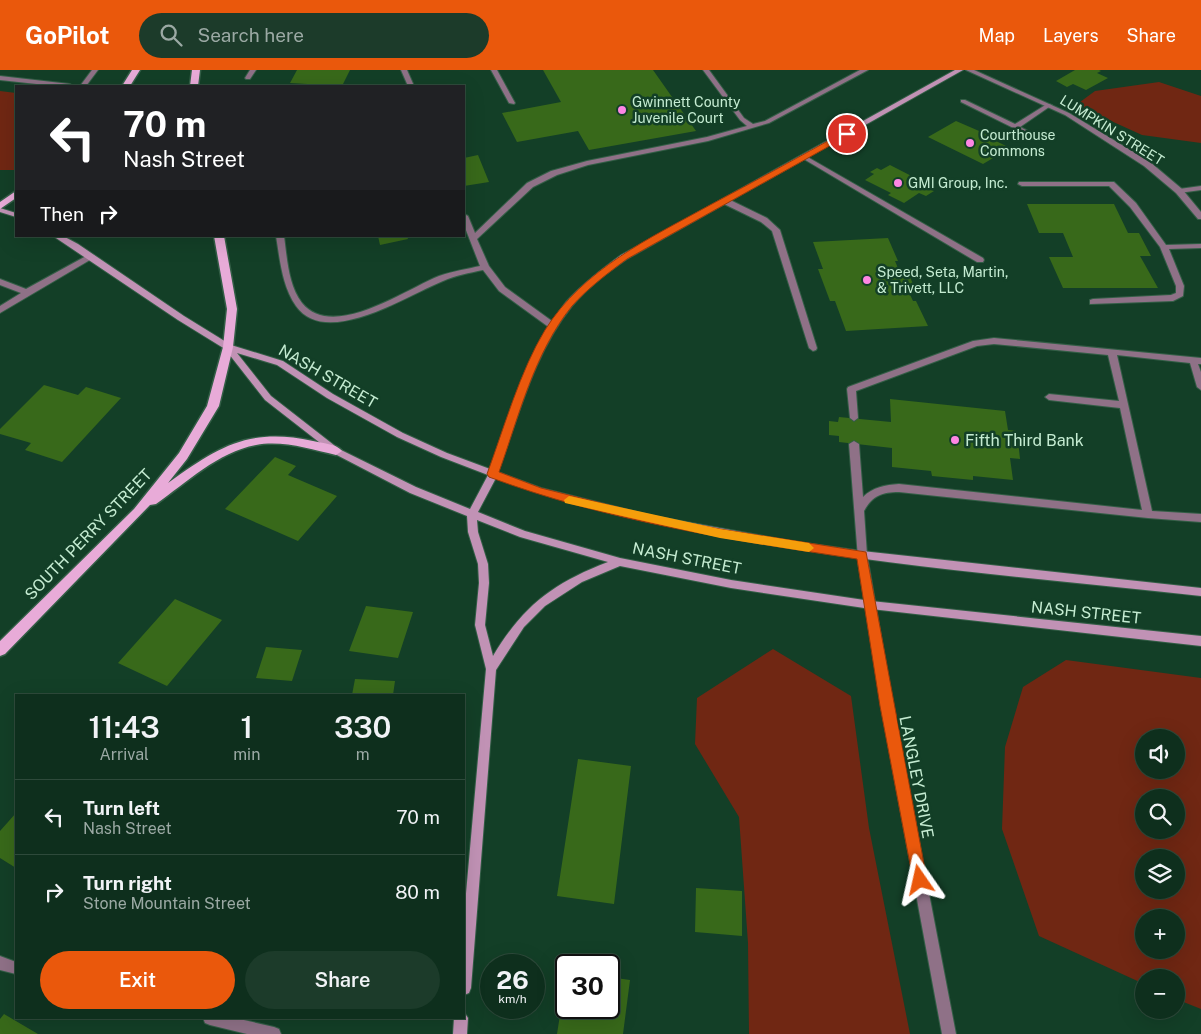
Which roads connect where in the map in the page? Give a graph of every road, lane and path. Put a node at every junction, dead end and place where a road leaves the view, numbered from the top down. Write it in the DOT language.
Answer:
graph roads {
  1 [pos="95,70"];
  2 [pos="136,70"];
  3 [pos="196,70"];
  4 [pos="253,70"];
  5 [pos="404,70"];
  6 [pos="494,70"];
  7 [pos="706,70"];
  8 [pos="865,70"];
  9 [pos="960,70"];
  10 [pos="969,70"];
  11 [pos="0,78"];
  12 [pos="248,78"];
  13 [pos="61,85"];
  14 [pos="84,85"];
  15 [pos="127,85"];
  16 [pos="192,85"];
  17 [pos="411,85"];
  18 [pos="963,101"];
  19 [pos="512,103"];
  20 [pos="1049,105"];
  21 [pos="752,127"];
  22 [pos="1015,127"];
  23 [pos="1040,139"];
  24 [pos="804,157"];
  25 [pos="1022,184"];
  26 [pos="1201,188"];
  27 [pos="1180,191"];
  28 [pos="15,195"];
  29 [pos="724,201"];
  30 [pos="0,206"];
  31 [pos="0,210"];
  32 [pos="15,215"];
  33 [pos="1201,217"];
  34 [pos="465,219"];
  35 [pos="60,237"];
  36 [pos="219,237"];
  37 [pos="280,237"];
  38 [pos="473,240"];
  39 [pos="1201,246"];
  40 [pos="1164,248"];
  41 [pos="92,257"];
  42 [pos="980,260"];
  43 [pos="485,267"];
  44 [pos="0,282"];
  45 [pos="27,292"];
  46 [pos="1093,302"];
  47 [pos="0,310"];
  48 [pos="553,326"];
  49 [pos="228,347"];
  50 [pos="813,348"];
  51 [pos="1112,352"];
  52 [pos="1197,361"];
  53 [pos="1201,387"];
  54 [pos="1050,397"];
  55 [pos="1124,405"];
  56 [pos="854,418"];
  57 [pos="854,444"];
  58 [pos="336,451"];
  59 [pos="492,474"];
  60 [pos="860,509"];
  61 [pos="138,512"];
  62 [pos="1148,514"];
  63 [pos="472,515"];
  64 [pos="1201,518"];
  65 [pos="862,555"];
  66 [pos="620,562"];
  67 [pos="1201,592"];
  68 [pos="870,605"];
  69 [pos="1201,641"];
  70 [pos="0,650"];
  71 [pos="491,669"];
  72 [pos="0,964"];
  73 [pos="15,968"];
  74 [pos="465,976"];
  75 [pos="214,1019"];
  76 [pos="461,1019"];
  77 [pos="274,1034"];
  78 [pos="460,1034"];
  79 [pos="949,1034"];
  1 -- 14 [label="street"];
  2 -- 15 [label="main road"];
  3 -- 16 [label="main road"];
  4 -- 12 [label="street"];
  5 -- 17 [label="street"];
  6 -- 19 [label="street"];
  7 -- 21 [label="street"];
  8 -- 21 [label="street"];
  9 -- 24 [label="street"];
  10 -- 20 [label="street, LUMPKIN STREET"];
  11 -- 13 [label="street"];
  18 -- 22 [label="street"];
  20 -- 22 [label="street"];
  20 -- 27 [label="street, LUMPKIN STREET"];
  21 -- 38 [label="street"];
  22 -- 23 [label="street"];
  24 -- 29 [label="street"];
  24 -- 42 [label="street"];
  25 -- 40 [label="street"];
  26 -- 27 [label="street"];
  27 -- 33 [label="street, LUMPKIN STREET"];
  28 -- 30 [label="main road"];
  29 -- 48 [label="street"];
  29 -- 50 [label="street"];
  31 -- 32 [label="street"];
  34 -- 38 [label="street"];
  35 -- 41 [label="street, NASH STREET"];
  36 -- 49 [label="main road, SOUTH PERRY STREET"];
  37 -- 43 [label="street"];
  38 -- 43 [label="street"];
  39 -- 40 [label="street"];
  40 -- 46 [label="street"];
  41 -- 45 [label="street"];
  41 -- 49 [label="street, NASH STREET"];
  43 -- 48 [label="street"];
  44 -- 45 [label="street"];
  45 -- 47 [label="street"];
  48 -- 59 [label="street"];
  49 -- 58 [label="street, NASH STREET"];
  49 -- 59 [label="street, NASH STREET"];
  49 -- 61 [label="main road, SOUTH PERRY STREET"];
  51 -- 52 [label="street"];
  51 -- 55 [label="street"];
  51 -- 56 [label="street"];
  52 -- 53 [label="street"];
  54 -- 55 [label="street"];
  55 -- 62 [label="street"];
  57 -- 60 [label="street, LANGLEY DRIVE"];
  58 -- 61 [label="main road"];
  58 -- 63 [label="street, NASH STREET"];
  59 -- 63 [label="street"];
  59 -- 65 [label="street, NASH STREET"];
  60 -- 62 [label="street"];
  60 -- 65 [label="street, LANGLEY DRIVE"];
  61 -- 70 [label="main road, SOUTH PERRY STREET"];
  62 -- 64 [label="street"];
  63 -- 66 [label="street, NASH STREET"];
  63 -- 71 [label="street"];
  65 -- 67 [label="street, NASH STREET"];
  65 -- 68 [label="street, LANGLEY DRIVE"];
  66 -- 68 [label="street, NASH STREET"];
  66 -- 71 [label="street"];
  68 -- 69 [label="street, NASH STREET"];
  68 -- 79 [label="street, LANGLEY DRIVE"];
  71 -- 74 [label="street"];
  72 -- 73 [label="street"];
  75 -- 77 [label="street"];
  76 -- 78 [label="street"];
}
